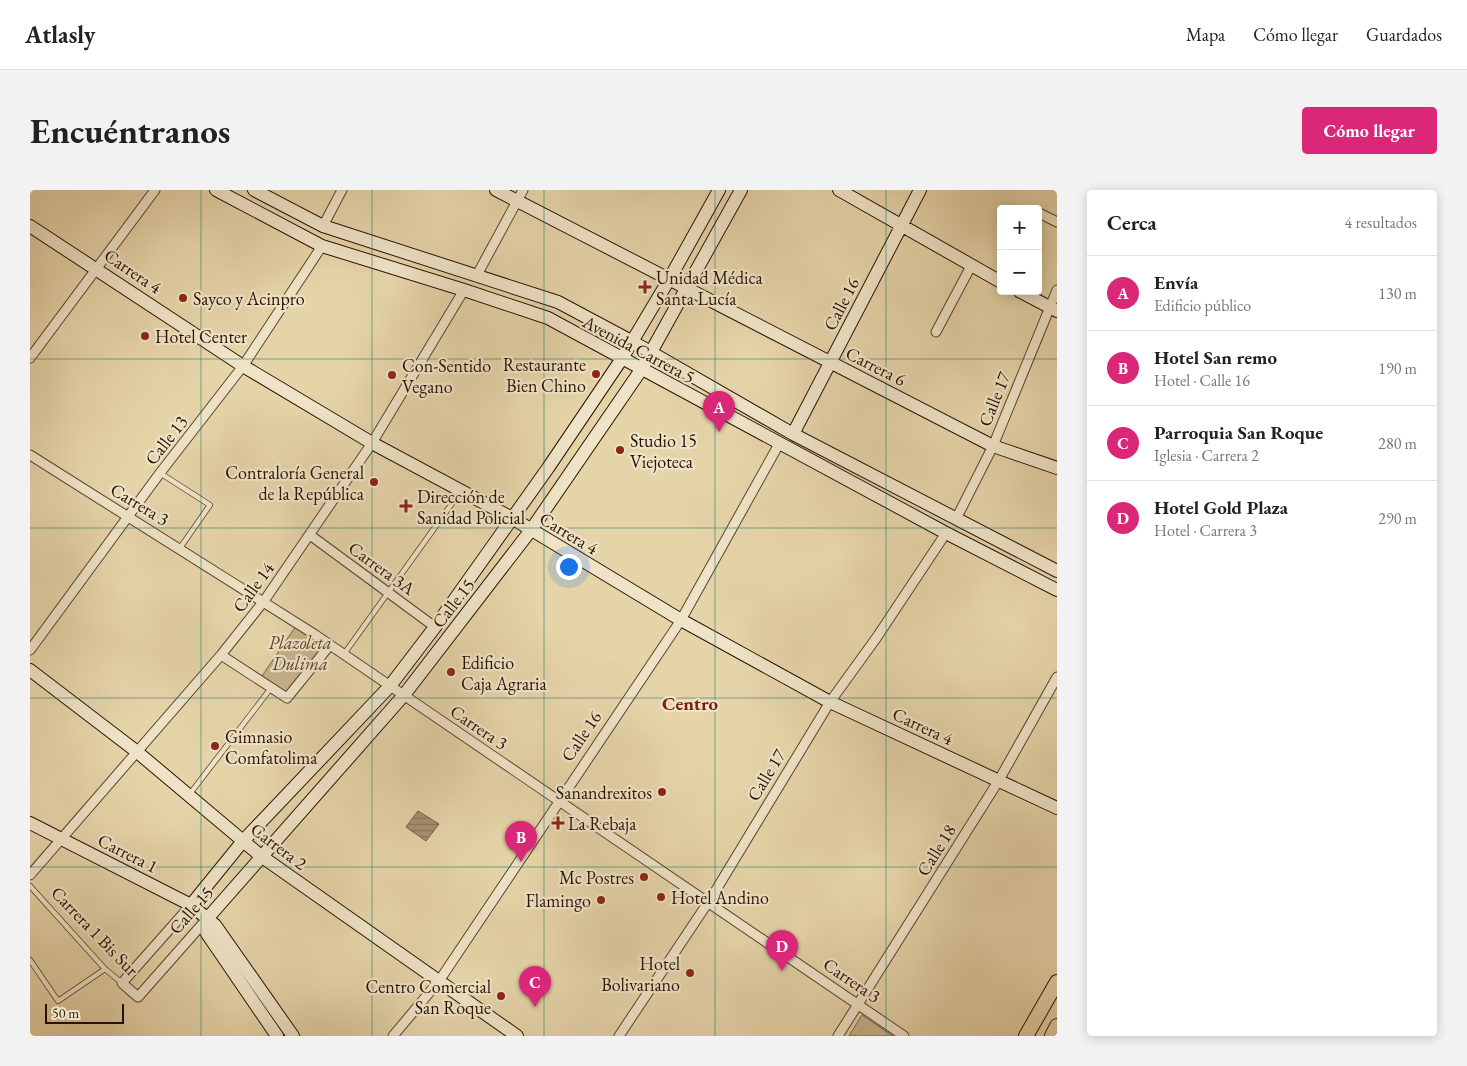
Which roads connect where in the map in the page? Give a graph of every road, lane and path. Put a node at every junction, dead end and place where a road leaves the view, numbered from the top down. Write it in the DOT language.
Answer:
graph roads {
  1 [pos="155,190"];
  2 [pos="216,190"];
  3 [pos="254,190"];
  4 [pos="342,190"];
  5 [pos="496,190"];
  6 [pos="719,190"];
  7 [pos="741,190"];
  8 [pos="839,190"];
  9 [pos="920,190"];
  10 [pos="520,195"];
  11 [pos="1042,214"];
  12 [pos="1057,222"];
  13 [pos="902,225"];
  14 [pos="30,226"];
  15 [pos="323,226"];
  16 [pos="322,246"];
  17 [pos="971,266"];
  18 [pos="97,268"];
  19 [pos="477,275"];
  20 [pos="670,278"];
  21 [pos="997,280"];
  22 [pos="688,288"];
  23 [pos="464,290"];
  24 [pos="1057,290"];
  25 [pos="1027,295"];
  26 [pos="1053,309"];
  27 [pos="936,332"];
  28 [pos="632,342"];
  29 [pos="650,353"];
  30 [pos="30,358"];
  31 [pos="621,360"];
  32 [pos="831,362"];
  33 [pos="243,366"];
  34 [pos="641,370"];
  35 [pos="793,434"];
  36 [pos="372,443"];
  37 [pos="779,444"];
  38 [pos="993,446"];
  39 [pos="30,455"];
  40 [pos="1057,468"];
  41 [pos="160,473"];
  42 [pos="461,491"];
  43 [pos="128,516"];
  44 [pos="512,518"];
  45 [pos="956,519"];
  46 [pos="530,530"];
  47 [pos="946,533"];
  48 [pos="310,535"];
  49 [pos="180,548"];
  50 [pos="1057,571"];
  51 [pos="1057,590"];
  52 [pos="388,592"];
  53 [pos="264,601"];
  54 [pos="681,620"];
  55 [pos="434,628"];
  56 [pos="330,645"];
  57 [pos="30,650"];
  58 [pos="344,654"];
  59 [pos="221,655"];
  60 [pos="30,670"];
  61 [pos="1057,678"];
  62 [pos="390,686"];
  63 [pos="271,688"];
  64 [pos="404,695"];
  65 [pos="830,702"];
  66 [pos="136,751"];
  67 [pos="999,780"];
  68 [pos="188,796"];
  69 [pos="558,801"];
  70 [pos="1057,808"];
  71 [pos="30,823"];
  72 [pos="62,838"];
  73 [pos="243,841"];
  74 [pos="261,856"];
  75 [pos="30,875"];
  76 [pos="30,886"];
  77 [pos="707,903"];
  78 [pos="191,905"];
  79 [pos="206,920"];
  80 [pos="30,960"];
  81 [pos="105,969"];
  82 [pos="439,981"];
  83 [pos="1057,982"];
  84 [pos="122,983"];
  85 [pos="138,997"];
  86 [pos="858,1004"];
  87 [pos="1057,1026"];
  88 [pos="277,1036"];
  89 [pos="293,1036"];
  90 [pos="394,1036"];
  91 [pos="517,1036"];
  92 [pos="619,1036"];
  93 [pos="838,1036"];
  94 [pos="904,1036"];
  95 [pos="1026,1036"];
  96 [pos="1052,1036"];
  1 -- 18 [label="street"];
  2 -- 16 [label="main road, Avenida Carrera 5"];
  3 -- 15 [label="main road, Avenida Carrera 5"];
  4 -- 15 [label="street"];
  5 -- 10 [label="main road, Carrera 6"];
  6 -- 20 [label="main road, Calle 15"];
  7 -- 22 [label="main road, Calle 15"];
  8 -- 13 [label="main road"];
  9 -- 13 [label="main road, Calle 16"];
  10 -- 19 [label="street"];
  10 -- 20 [label="main road, Carrera 6"];
  11 -- 12 [label="street"];
  13 -- 17 [label="main road"];
  13 -- 32 [label="main road, Calle 16"];
  14 -- 18 [label="main road, Carrera 4"];
  15 -- 19 [label="main road, Avenida Carrera 5"];
  16 -- 23 [label="main road, Avenida Carrera 5"];
  16 -- 33 [label="street, Calle 13"];
  17 -- 21 [label="main road"];
  17 -- 27 [label="street"];
  18 -- 30 [label="street"];
  18 -- 33 [label="main road, Carrera 4"];
  19 -- 28 [label="main road, Avenida Carrera 5"];
  20 -- 22 [label="main road, Carrera 6"];
  20 -- 28 [label="main road, Calle 15"];
  22 -- 29 [label="main road, Calle 15"];
  22 -- 32 [label="main road, Carrera 6"];
  23 -- 31 [label="main road, Avenida Carrera 5"];
  23 -- 36 [label="street, Calle 14"];
  24 -- 26 [label="street, Calle 17"];
  25 -- 26 [label="main road"];
  26 -- 38 [label="street, Calle 17"];
  28 -- 29 [label="main road, Avenida Carrera 5"];
  28 -- 31 [label="main road, Calle 15"];
  29 -- 34 [label="main road, Calle 15"];
  29 -- 35 [label="main road, Avenida Carrera 5"];
  31 -- 34 [label="main road, Avenida Carrera 5"];
  31 -- 44 [label="main road, Calle 15"];
  32 -- 35 [label="main road, Calle 16"];
  32 -- 38 [label="main road, Carrera 6"];
  33 -- 36 [label="main road, Carrera 4"];
  33 -- 41 [label="street, Calle 13"];
  34 -- 37 [label="main road, Avenida Carrera 5"];
  34 -- 46 [label="main road, Calle 15"];
  35 -- 45 [label="main road, Avenida Carrera 5"];
  36 -- 42 [label="main road, Carrera 4"];
  36 -- 48 [label="street, Calle 14"];
  37 -- 47 [label="main road, Avenida Carrera 5"];
  37 -- 54 [label="street, Calle 16"];
  38 -- 40 [label="main road, Carrera 6"];
  38 -- 45 [label="street, Calle 17"];
  39 -- 43 [label="street, Carrera 3"];
  41 -- 43 [label="street, Calle 13"];
  41 -- 49 [label="lane"];
  42 -- 44 [label="main road, Carrera 4"];
  42 -- 52 [label="lane"];
  43 -- 49 [label="street, Carrera 3"];
  43 -- 57 [label="street, Calle 13"];
  44 -- 46 [label="main road, Carrera 4"];
  44 -- 55 [label="main road, Calle 15"];
  45 -- 50 [label="main road, Avenida Carrera 5"];
  46 -- 54 [label="main road, Carrera 4"];
  46 -- 64 [label="main road, Calle 15"];
  47 -- 51 [label="main road, Avenida Carrera 5"];
  47 -- 65 [label="street, Calle 17"];
  48 -- 52 [label="street, Carrera 3A"];
  48 -- 53 [label="street, Calle 14"];
  49 -- 53 [label="street, Carrera 3"];
  52 -- 55 [label="street, Carrera 3A"];
  52 -- 58 [label="lane"];
  53 -- 56 [label="street, Carrera 3"];
  53 -- 59 [label="street, Calle 14"];
  54 -- 65 [label="main road, Carrera 4"];
  54 -- 69 [label="street, Calle 16"];
  55 -- 62 [label="main road, Calle 15"];
  56 -- 58 [label="street, Carrera 3"];
  56 -- 63 [label="street"];
  58 -- 62 [label="street, Carrera 3"];
  59 -- 63 [label="street"];
  59 -- 66 [label="street, Calle 14"];
  60 -- 66 [label="main road, Carrera 2"];
  61 -- 67 [label="street, Calle 18"];
  62 -- 64 [label="street, Carrera 3"];
  62 -- 73 [label="main road, Calle 15"];
  63 -- 68 [label="lane"];
  64 -- 69 [label="street, Carrera 3"];
  64 -- 74 [label="main road, Calle 15"];
  65 -- 67 [label="main road, Carrera 4"];
  65 -- 77 [label="street, Calle 17"];
  66 -- 68 [label="main road, Carrera 2"];
  66 -- 72 [label="street, Calle 14"];
  67 -- 70 [label="main road, Carrera 4"];
  67 -- 86 [label="street, Calle 18"];
  68 -- 73 [label="main road, Carrera 2"];
  69 -- 77 [label="street, Carrera 3"];
  69 -- 82 [label="street, Calle 16"];
  71 -- 72 [label="main road, Carrera 1"];
  72 -- 75 [label="street, Calle 14"];
  72 -- 78 [label="main road, Carrera 1"];
  73 -- 74 [label="main road, Carrera 2"];
  73 -- 78 [label="main road, Calle 15"];
  74 -- 79 [label="main road, Calle 15"];
  74 -- 82 [label="main road, Carrera 2"];
  76 -- 81 [label="lane, Carrera 1 Bis Sur"];
  77 -- 86 [label="street, Carrera 3"];
  77 -- 92 [label="street, Calle 17"];
  78 -- 79 [label="main road, Carrera 1"];
  78 -- 84 [label="street, Calle 15"];
  79 -- 85 [label="street, Calle 15"];
  79 -- 88 [label="main road, Carrera 1"];
  79 -- 89 [label="main road, Carrera 1"];
  80 -- 81 [label="lane"];
  81 -- 84 [label="lane, Carrera 1 Bis Sur"];
  82 -- 90 [label="street, Calle 16"];
  82 -- 91 [label="main road, Carrera 2"];
  83 -- 95 [label="main road"];
  84 -- 85 [label="street, Carrera 1 Bis Sur"];
  86 -- 93 [label="street, Calle 18"];
  86 -- 94 [label="street, Carrera 3"];
  87 -- 96 [label="main road"];
}
